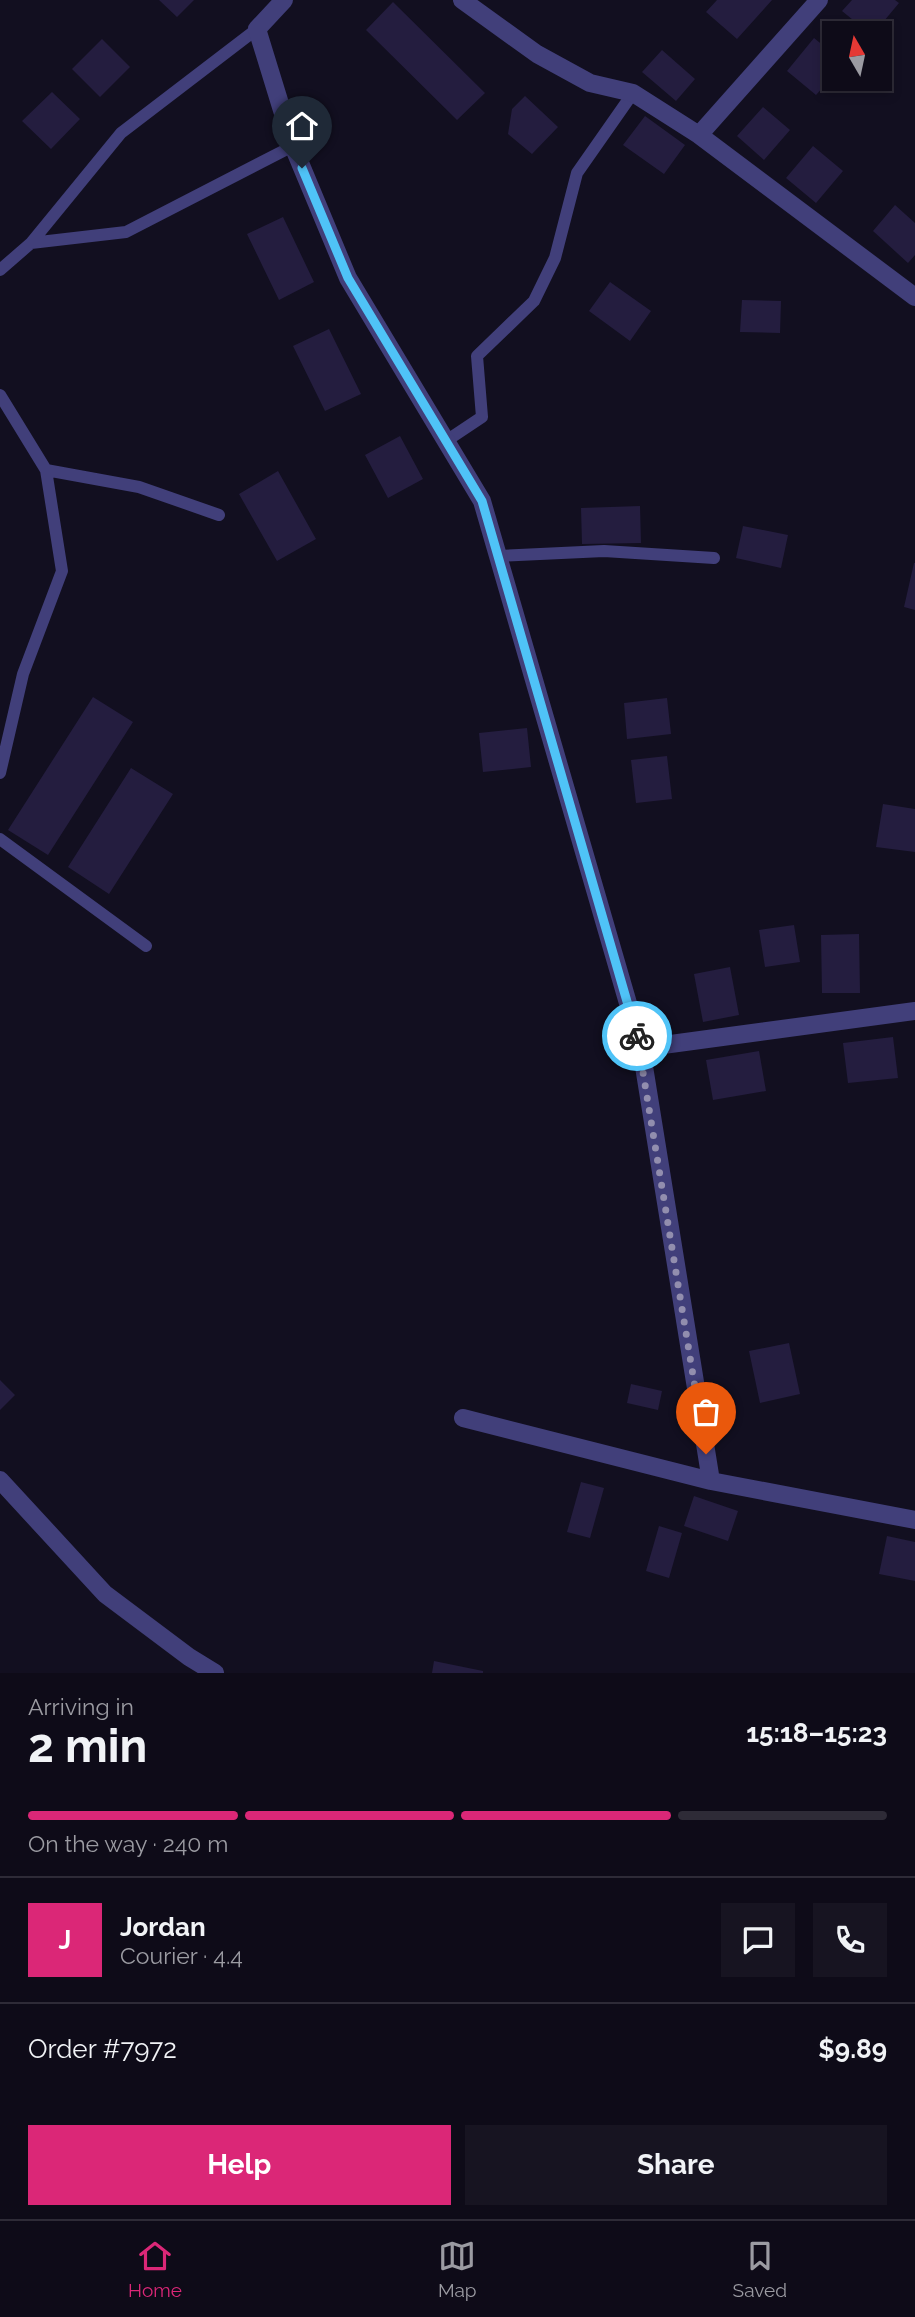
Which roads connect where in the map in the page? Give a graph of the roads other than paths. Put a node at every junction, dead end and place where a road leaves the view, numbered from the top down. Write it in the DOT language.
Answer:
graph roads {
  1 [pos="284,0"];
  2 [pos="461,0"];
  3 [pos="819,0"];
  4 [pos="257,29"];
  5 [pos="633,93"];
  6 [pos="699,135"];
  7 [pos="293,146"];
  8 [pos="31,243"];
  9 [pos="0,270"];
  10 [pos="915,297"];
  11 [pos="0,395"];
  12 [pos="446,441"];
  13 [pos="46,470"];
  14 [pos="219,514"];
  15 [pos="498,556"];
  16 [pos="714,558"];
  17 [pos="0,773"];
  18 [pos="0,839"];
  19 [pos="146,946"];
  20 [pos="915,1011"];
  21 [pos="640,1048"];
  22 [pos="463,1418"];
  23 [pos="0,1480"];
  24 [pos="711,1481"];
  25 [pos="915,1520"];
  26 [pos="215,1673"];
  1 -- 4 [label="street"];
  2 -- 5 [label="street"];
  3 -- 6 [label="street"];
  4 -- 7 [label="street"];
  4 -- 8 [label="lane"];
  5 -- 6 [label="street"];
  5 -- 12 [label="lane"];
  6 -- 10 [label="street"];
  7 -- 8 [label="lane"];
  7 -- 12 [label="street"];
  8 -- 9 [label="lane"];
  11 -- 13 [label="lane"];
  12 -- 15 [label="street"];
  13 -- 14 [label="lane"];
  13 -- 17 [label="lane"];
  15 -- 16 [label="lane"];
  15 -- 21 [label="street"];
  18 -- 19 [label="lane"];
  20 -- 21 [label="street"];
  21 -- 24 [label="street"];
  22 -- 24 [label="street"];
  23 -- 26 [label="street"];
  24 -- 25 [label="street"];
}
